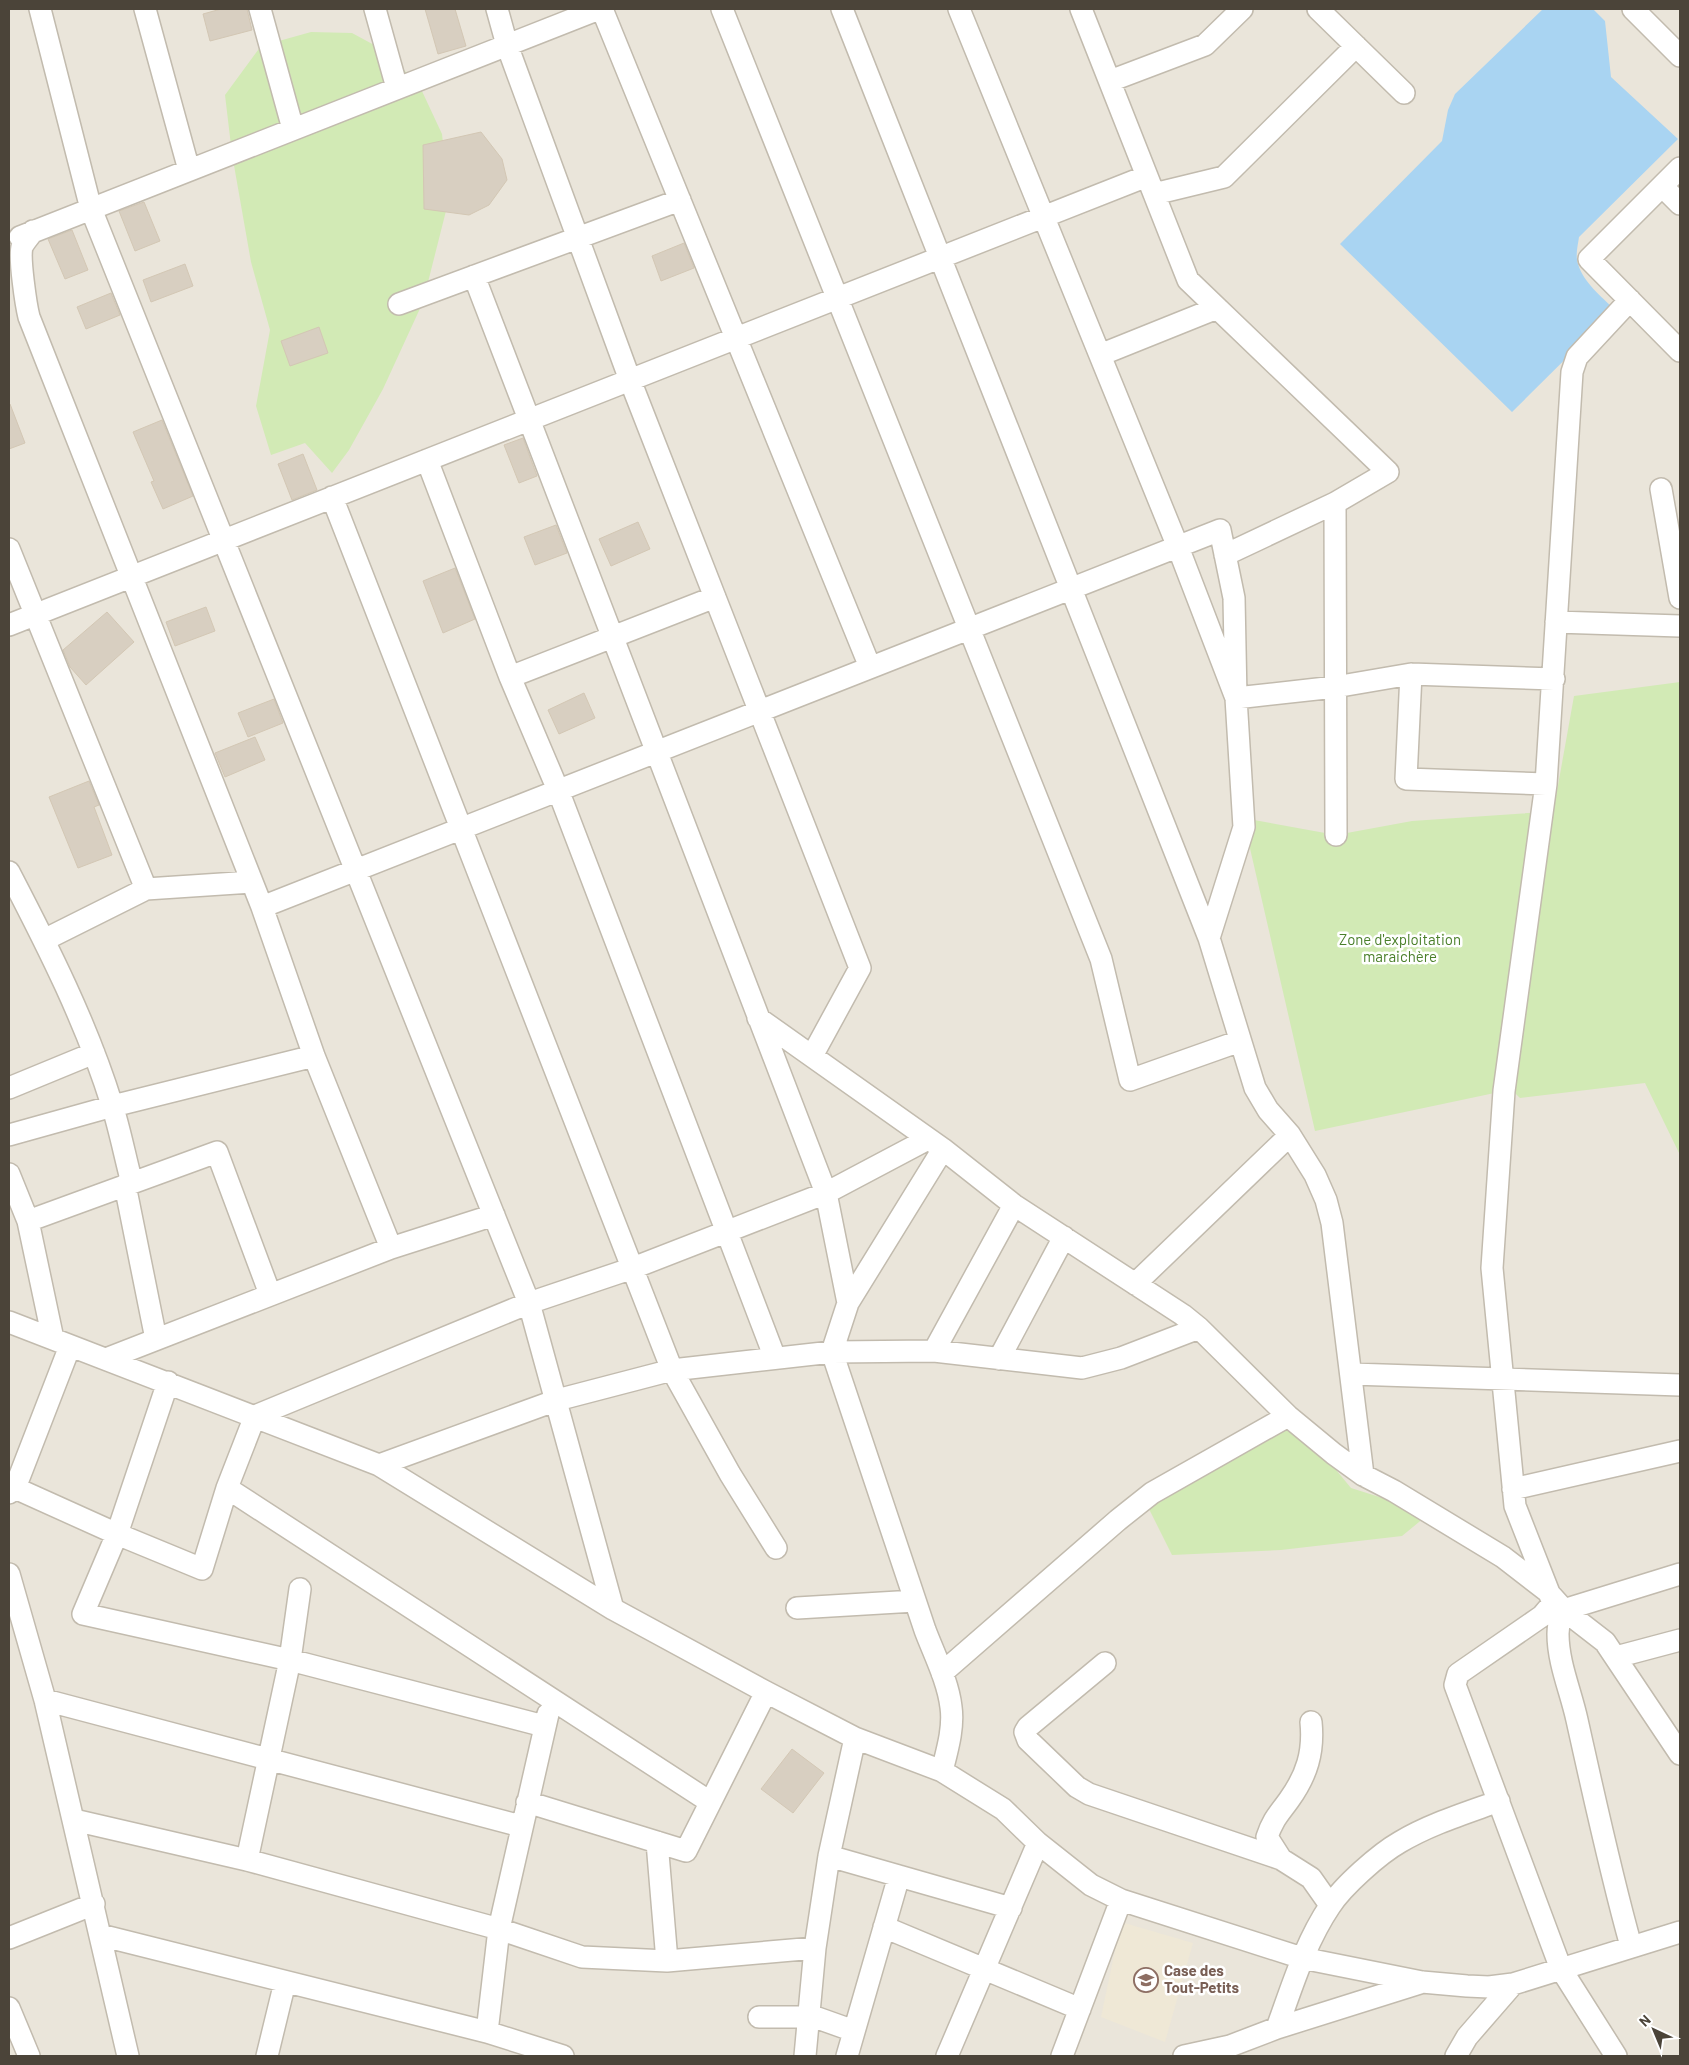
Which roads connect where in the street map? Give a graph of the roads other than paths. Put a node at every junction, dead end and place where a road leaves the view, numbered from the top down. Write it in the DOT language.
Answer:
graph roads {
  1 [pos="40,9"];
  2 [pos="145,9"];
  3 [pos="260,9"];
  4 [pos="375,9"];
  5 [pos="497,9"];
  6 [pos="600,9"];
  7 [pos="722,9"];
  8 [pos="842,9"];
  9 [pos="959,9"];
  10 [pos="1081,9"];
  11 [pos="1242,9"];
  12 [pos="1318,9"];
  13 [pos="1633,9"];
  14 [pos="508,45"];
  15 [pos="1356,46"];
  16 [pos="1680,56"];
  17 [pos="1110,81"];
  18 [pos="397,88"];
  19 [pos="1404,93"];
  20 [pos="293,129"];
  21 [pos="1680,168"];
  22 [pos="189,170"];
  23 [pos="1150,185"];
  24 [pos="1662,186"];
  25 [pos="680,200"];
  26 [pos="1680,204"];
  27 [pos="91,208"];
  28 [pos="1044,216"];
  29 [pos="33,231"];
  30 [pos="578,238"];
  31 [pos="9,241"];
  32 [pos="940,257"];
  33 [pos="474,276"];
  34 [pos="837,298"];
  35 [pos="1630,300"];
  36 [pos="399,304"];
  37 [pos="1217,308"];
  38 [pos="736,338"];
  39 [pos="1680,350"];
  40 [pos="1100,355"];
  41 [pos="630,380"];
  42 [pos="529,419"];
  43 [pos="427,460"];
  44 [pos="1661,489"];
  45 [pos="332,497"];
  46 [pos="1335,503"];
  47 [pos="224,540"];
  48 [pos="1178,546"];
  49 [pos="9,549"];
  50 [pos="1225,555"];
  51 [pos="132,577"];
  52 [pos="1071,589"];
  53 [pos="715,598"];
  54 [pos="1680,598"];
  55 [pos="36,614"];
  56 [pos="1556,622"];
  57 [pos="9,625"];
  58 [pos="1680,626"];
  59 [pos="969,629"];
  60 [pos="612,637"];
  61 [pos="870,668"];
  62 [pos="1412,674"];
  63 [pos="510,677"];
  64 [pos="1554,679"];
  65 [pos="1335,687"];
  66 [pos="1236,698"];
  67 [pos="760,711"];
  68 [pos="656,752"];
  69 [pos="1546,784"];
  70 [pos="558,790"];
  71 [pos="461,828"];
  72 [pos="1336,835"];
  73 [pos="356,870"];
  74 [pos="9,872"];
  75 [pos="252,882"];
  76 [pos="146,889"];
  77 [pos="262,907"];
  78 [pos="1209,938"];
  79 [pos="44,940"];
  80 [pos="758,1018"];
  81 [pos="1240,1041"];
  82 [pos="94,1053"];
  83 [pos="314,1056"];
  84 [pos="812,1056"];
  85 [pos="9,1088"];
  86 [pos="113,1106"];
  87 [pos="9,1135"];
  88 [pos="1290,1135"];
  89 [pos="935,1144"];
  90 [pos="9,1174"];
  91 [pos="128,1184"];
  92 [pos="826,1193"];
  93 [pos="1014,1204"];
  94 [pos="494,1215"];
  95 [pos="28,1221"];
  96 [pos="728,1232"];
  97 [pos="1064,1237"];
  98 [pos="391,1248"];
  99 [pos="633,1268"];
  100 [pos="1135,1284"];
  101 [pos="270,1294"];
  102 [pos="529,1303"];
  103 [pos="848,1303"];
  104 [pos="9,1322"];
  105 [pos="1199,1328"];
  106 [pos="156,1339"];
  107 [pos="61,1342"];
  108 [pos="934,1351"];
  109 [pos="832,1352"];
  110 [pos="775,1358"];
  111 [pos="106,1359"];
  112 [pos="999,1359"];
  113 [pos="672,1370"];
  114 [pos="1352,1374"];
  115 [pos="1502,1379"];
  116 [pos="168,1382"];
  117 [pos="1680,1385"];
  118 [pos="557,1400"];
  119 [pos="255,1416"];
  120 [pos="1288,1416"];
  121 [pos="1680,1451"];
  122 [pos="379,1465"];
  123 [pos="1363,1474"];
  124 [pos="227,1488"];
  125 [pos="1513,1489"];
  126 [pos="12,1490"];
  127 [pos="116,1534"];
  128 [pos="776,1548"];
  129 [pos="9,1574"];
  130 [pos="1680,1574"];
  131 [pos="300,1590"];
  132 [pos="1547,1592"];
  133 [pos="915,1600"];
  134 [pos="797,1608"];
  135 [pos="614,1609"];
  136 [pos="1565,1611"];
  137 [pos="17,1631"];
  138 [pos="1680,1640"];
  139 [pos="1616,1657"];
  140 [pos="290,1660"];
  141 [pos="1105,1663"];
  142 [pos="942,1673"];
  143 [pos="766,1692"];
  144 [pos="45,1700"];
  145 [pos="552,1700"];
  146 [pos="1311,1722"];
  147 [pos="544,1726"];
  148 [pos="856,1738"];
  149 [pos="1680,1754"];
  150 [pos="268,1760"];
  151 [pos="942,1771"];
  152 [pos="1498,1801"];
  153 [pos="528,1802"];
  154 [pos="710,1802"];
  155 [pos="74,1820"];
  156 [pos="521,1826"];
  157 [pos="657,1842"];
  158 [pos="1038,1843"];
  159 [pos="829,1856"];
  160 [pos="1281,1859"];
  161 [pos="247,1860"];
  162 [pos="899,1876"];
  163 [pos="1121,1900"];
  164 [pos="94,1904"];
  165 [pos="1330,1905"];
  166 [pos="1011,1908"];
  167 [pos="884,1927"];
  168 [pos="499,1929"];
  169 [pos="1680,1932"];
  170 [pos="100,1935"];
  171 [pos="9,1938"];
  172 [pos="1632,1946"];
  173 [pos="815,1948"];
  174 [pos="1302,1958"];
  175 [pos="667,1961"];
  176 [pos="984,1969"];
  177 [pos="1561,1969"];
  178 [pos="285,1982"];
  179 [pos="1422,1982"];
  180 [pos="1514,1984"];
  181 [pos="9,2008"];
  182 [pos="1080,2009"];
  183 [pos="809,2015"];
  184 [pos="759,2017"];
  185 [pos="1277,2028"];
  186 [pos="854,2031"];
  187 [pos="487,2032"];
  188 [pos="1234,2051"];
  189 [pos="1196,2055"];
  190 [pos="29,2056"];
  191 [pos="128,2056"];
  192 [pos="267,2056"];
  193 [pos="563,2056"];
  194 [pos="805,2056"];
  195 [pos="847,2056"];
  196 [pos="947,2056"];
  197 [pos="1062,2056"];
  198 [pos="1456,2056"];
  199 [pos="1616,2056"];
  1 -- 27 [label="street"];
  2 -- 22 [label="street"];
  3 -- 20 [label="street"];
  4 -- 18 [label="street"];
  5 -- 14 [label="street"];
  6 -- 14 [label="street"];
  6 -- 25 [label="street"];
  7 -- 34 [label="street"];
  8 -- 32 [label="street"];
  9 -- 28 [label="street"];
  10 -- 17 [label="street"];
  11 -- 17 [label="street"];
  12 -- 15 [label="street"];
  13 -- 16 [label="street"];
  14 -- 18 [label="street"];
  14 -- 30 [label="street"];
  15 -- 19 [label="street"];
  15 -- 23 [label="street"];
  17 -- 23 [label="street"];
  18 -- 20 [label="street"];
  20 -- 22 [label="street"];
  21 -- 24 [label="street"];
  22 -- 27 [label="street"];
  23 -- 28 [label="street"];
  23 -- 37 [label="street"];
  24 -- 26 [label="street"];
  24 -- 35 [label="street"];
  25 -- 30 [label="street"];
  25 -- 38 [label="street"];
  27 -- 29 [label="street"];
  27 -- 47 [label="street"];
  28 -- 32 [label="street"];
  28 -- 40 [label="street"];
  29 -- 31 [label="street"];
  29 -- 51 [label="street"];
  30 -- 33 [label="street"];
  30 -- 41 [label="street"];
  32 -- 34 [label="street"];
  32 -- 52 [label="street"];
  33 -- 36 [label="street"];
  33 -- 42 [label="street"];
  34 -- 38 [label="street"];
  34 -- 59 [label="street"];
  35 -- 39 [label="street"];
  35 -- 56 [label="street"];
  37 -- 40 [label="street"];
  37 -- 46 [label="street"];
  38 -- 41 [label="street"];
  38 -- 61 [label="street"];
  40 -- 48 [label="street"];
  41 -- 42 [label="street"];
  41 -- 53 [label="street"];
  42 -- 43 [label="street"];
  42 -- 60 [label="street"];
  43 -- 45 [label="street"];
  43 -- 63 [label="street"];
  44 -- 54 [label="street"];
  45 -- 47 [label="street"];
  45 -- 71 [label="street"];
  46 -- 50 [label="street"];
  46 -- 65 [label="street"];
  47 -- 51 [label="street"];
  47 -- 73 [label="street"];
  48 -- 50 [label="street"];
  48 -- 52 [label="street"];
  48 -- 66 [label="street"];
  49 -- 55 [label="street"];
  50 -- 66 [label="street"];
  51 -- 55 [label="street"];
  51 -- 75 [label="street"];
  52 -- 59 [label="street"];
  52 -- 78 [label="street"];
  53 -- 60 [label="street"];
  53 -- 67 [label="street"];
  55 -- 57 [label="street"];
  55 -- 76 [label="street"];
  56 -- 58 [label="street"];
  56 -- 64 [label="street"];
  59 -- 61 [label="street"];
  59 -- 81 [label="street"];
  60 -- 63 [label="street"];
  60 -- 68 [label="street"];
  61 -- 67 [label="street"];
  62 -- 64 [label="street"];
  62 -- 65 [label="street"];
  62 -- 69 [label="street"];
  63 -- 70 [label="street"];
  64 -- 69 [label="street"];
  65 -- 66 [label="street"];
  65 -- 72 [label="street"];
  66 -- 78 [label="street"];
  67 -- 68 [label="street"];
  67 -- 84 [label="street"];
  68 -- 70 [label="street"];
  68 -- 80 [label="street"];
  69 -- 115 [label="street"];
  70 -- 71 [label="street"];
  70 -- 96 [label="street"];
  71 -- 73 [label="street"];
  71 -- 99 [label="street"];
  73 -- 77 [label="street"];
  73 -- 94 [label="street"];
  74 -- 79 [label="street"];
  75 -- 76 [label="street"];
  75 -- 77 [label="street"];
  76 -- 79 [label="street"];
  77 -- 83 [label="street"];
  78 -- 81 [label="street"];
  79 -- 82 [label="street"];
  80 -- 84 [label="street"];
  80 -- 92 [label="street"];
  81 -- 88 [label="street"];
  82 -- 85 [label="street"];
  82 -- 86 [label="street"];
  83 -- 86 [label="street"];
  83 -- 98 [label="street"];
  84 -- 89 [label="street"];
  86 -- 87 [label="street"];
  86 -- 91 [label="street"];
  88 -- 100 [label="street"];
  88 -- 114 [label="street"];
  89 -- 92 [label="street"];
  89 -- 93 [label="street"];
  89 -- 103 [label="street"];
  90 -- 95 [label="street"];
  91 -- 95 [label="street"];
  91 -- 101 [label="street"];
  91 -- 106 [label="street"];
  92 -- 96 [label="street"];
  92 -- 103 [label="street"];
  93 -- 97 [label="street"];
  93 -- 108 [label="street"];
  94 -- 98 [label="street"];
  94 -- 102 [label="street"];
  95 -- 107 [label="street"];
  96 -- 99 [label="street"];
  96 -- 110 [label="street"];
  97 -- 100 [label="street"];
  97 -- 112 [label="street"];
  98 -- 101 [label="street"];
  99 -- 102 [label="street"];
  99 -- 113 [label="street"];
  100 -- 105 [label="street"];
  101 -- 106 [label="street"];
  102 -- 118 [label="street"];
  102 -- 119 [label="street"];
  103 -- 109 [label="street"];
  104 -- 107 [label="street"];
  105 -- 112 [label="street"];
  105 -- 120 [label="street"];
  106 -- 111 [label="street"];
  107 -- 111 [label="street"];
  107 -- 126 [label="street"];
  108 -- 109 [label="street"];
  108 -- 112 [label="street"];
  109 -- 110 [label="street"];
  109 -- 133 [label="street"];
  110 -- 113 [label="street"];
  111 -- 116 [label="street"];
  113 -- 118 [label="street"];
  113 -- 128 [label="street"];
  114 -- 115 [label="street"];
  114 -- 123 [label="street"];
  115 -- 117 [label="street"];
  115 -- 125 [label="street"];
  116 -- 119 [label="street"];
  116 -- 127 [label="street"];
  118 -- 122 [label="street"];
  118 -- 135 [label="street"];
  119 -- 122 [label="street"];
  119 -- 124 [label="street"];
  120 -- 123 [label="street"];
  120 -- 142 [label="street"];
  121 -- 125 [label="street"];
  122 -- 135 [label="street"];
  123 -- 132 [label="street"];
  124 -- 127 [label="street"];
  124 -- 145 [label="street"];
  125 -- 132 [label="street"];
  126 -- 127 [label="street"];
  127 -- 140 [label="street"];
  129 -- 137 [label="street"];
  130 -- 136 [label="street"];
  131 -- 140 [label="street"];
  132 -- 136 [label="street"];
  132 -- 152 [label="street"];
  133 -- 134 [label="street"];
  133 -- 142 [label="street"];
  135 -- 143 [label="street"];
  136 -- 139 [label="street"];
  136 -- 172 [label="street"];
  137 -- 144 [label="street"];
  138 -- 139 [label="street"];
  139 -- 149 [label="street"];
  140 -- 147 [label="street"];
  140 -- 150 [label="street"];
  141 -- 160 [label="street"];
  142 -- 151 [label="street"];
  143 -- 148 [label="street"];
  143 -- 154 [label="street"];
  144 -- 150 [label="street"];
  144 -- 155 [label="street"];
  145 -- 147 [label="street"];
  145 -- 154 [label="street"];
  146 -- 160 [label="street"];
  147 -- 153 [label="street"];
  148 -- 151 [label="street"];
  148 -- 159 [label="street"];
  150 -- 156 [label="street"];
  150 -- 161 [label="street"];
  151 -- 158 [label="street"];
  152 -- 165 [label="street"];
  152 -- 177 [label="street"];
  153 -- 156 [label="street"];
  153 -- 157 [label="street"];
  154 -- 157 [label="street"];
  155 -- 161 [label="street"];
  155 -- 164 [label="street"];
  156 -- 168 [label="street"];
  157 -- 175 [label="street"];
  158 -- 163 [label="street"];
  158 -- 166 [label="street"];
  159 -- 162 [label="street"];
  159 -- 173 [label="street"];
  160 -- 165 [label="street"];
  161 -- 168 [label="street"];
  162 -- 166 [label="street"];
  162 -- 167 [label="street"];
  163 -- 174 [label="street"];
  163 -- 182 [label="street"];
  164 -- 170 [label="street"];
  164 -- 171 [label="street"];
  165 -- 174 [label="street"];
  166 -- 176 [label="street"];
  167 -- 176 [label="street"];
  167 -- 186 [label="street"];
  168 -- 175 [label="street"];
  168 -- 187 [label="street"];
  169 -- 172 [label="street"];
  170 -- 178 [label="street"];
  170 -- 191 [label="street"];
  172 -- 177 [label="street"];
  173 -- 175 [label="street"];
  173 -- 183 [label="street"];
  174 -- 179 [label="street"];
  174 -- 185 [label="street"];
  176 -- 182 [label="street"];
  176 -- 196 [label="street"];
  177 -- 180 [label="street"];
  177 -- 199 [label="street"];
  178 -- 187 [label="street"];
  178 -- 192 [label="street"];
  179 -- 180 [label="street"];
  179 -- 185 [label="street"];
  180 -- 198 [label="street"];
  181 -- 190 [label="street"];
  182 -- 197 [label="street"];
  183 -- 184 [label="street"];
  183 -- 186 [label="street"];
  183 -- 194 [label="street"];
  185 -- 188 [label="street"];
  186 -- 195 [label="street"];
  187 -- 193 [label="street"];
  188 -- 189 [label="street"];
}
